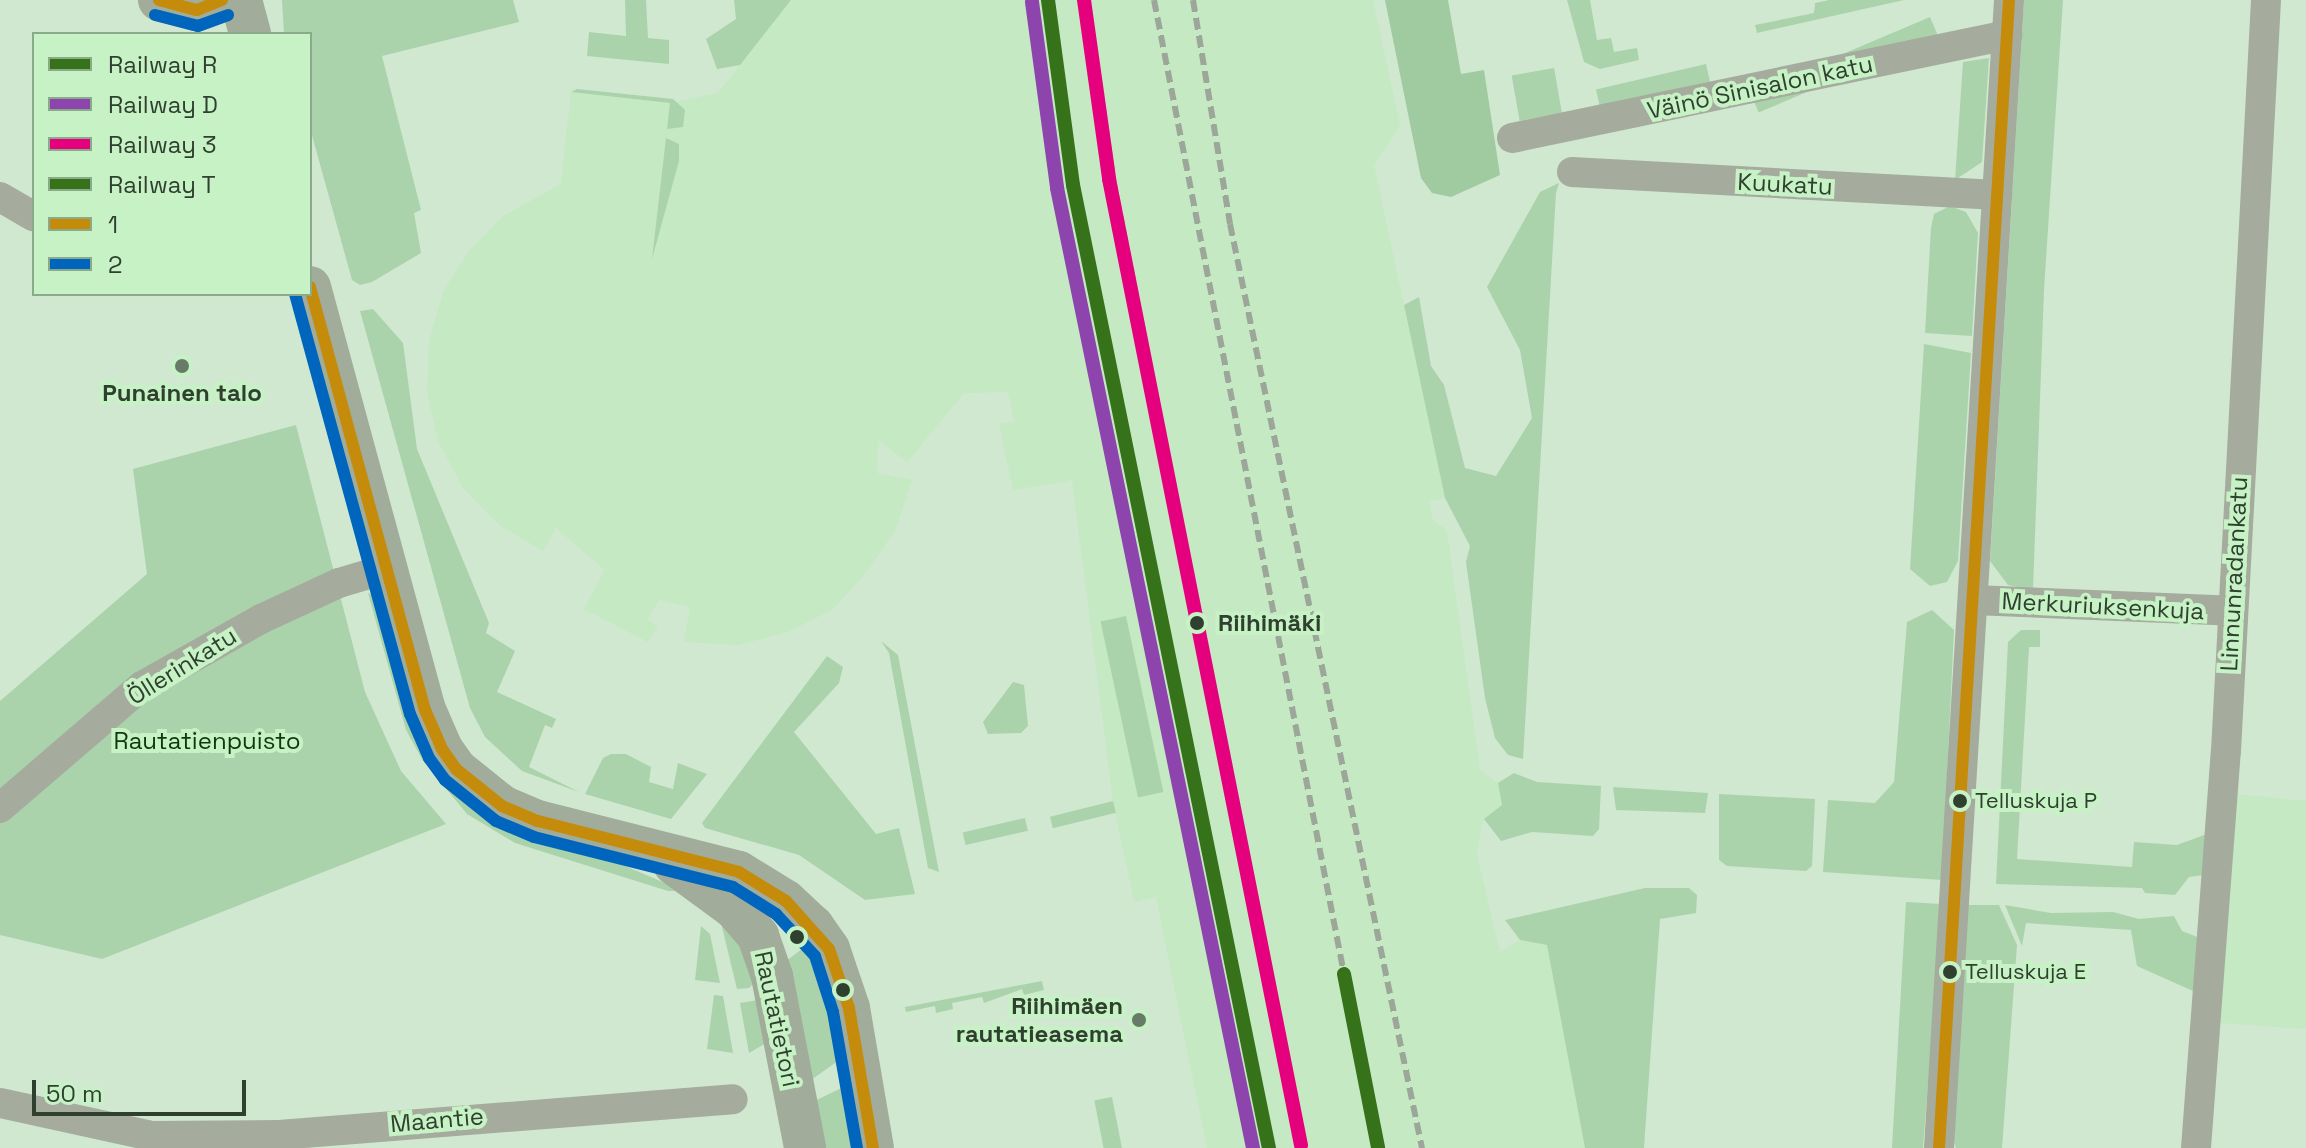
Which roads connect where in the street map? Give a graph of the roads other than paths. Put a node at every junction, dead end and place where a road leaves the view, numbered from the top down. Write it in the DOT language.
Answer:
graph roads {
  1 [pos="222,0"];
  2 [pos="241,0"];
  3 [pos="2009,0"];
  4 [pos="2266,0"];
  5 [pos="163,3"];
  6 [pos="198,32"];
  7 [pos="249,32"];
  8 [pos="2007,35"];
  9 [pos="1512,138"];
  10 [pos="1572,172"];
  11 [pos="1997,195"];
  12 [pos="0,197"];
  13 [pos="32,216"];
  14 [pos="312,294"];
  15 [pos="389,568"];
  16 [pos="1974,600"];
  17 [pos="2232,611"];
  18 [pos="0,808"];
  19 [pos="664,855"];
  20 [pos="733,1099"];
  21 [pos="0,1103"];
  22 [pos="279,1142"];
  23 [pos="805,1148"];
  24 [pos="873,1148"];
  25 [pos="1939,1148"];
  26 [pos="2196,1148"];
  1 -- 5 [label="street"];
  2 -- 7 [label="street"];
  3 -- 8 [label="street"];
  4 -- 17 [label="street, Linnunradankatu"];
  5 -- 6 [label="street"];
  8 -- 9 [label="street, Väinö Sinisalon katu"];
  8 -- 11 [label="street"];
  10 -- 11 [label="street, Kuukatu"];
  11 -- 16 [label="street"];
  12 -- 13 [label="street"];
  14 -- 15 [label="street"];
  15 -- 18 [label="street, Öllerinkatu"];
  15 -- 19 [label="street"];
  16 -- 17 [label="street, Merkuriuksenkuja"];
  16 -- 25 [label="street"];
  17 -- 26 [label="street, Linnunradankatu"];
  19 -- 23 [label="street, Rautatietori"];
  19 -- 24 [label="street"];
  20 -- 22 [label="street, Maantie"];
  21 -- 22 [label="street, Maantie"];
}
